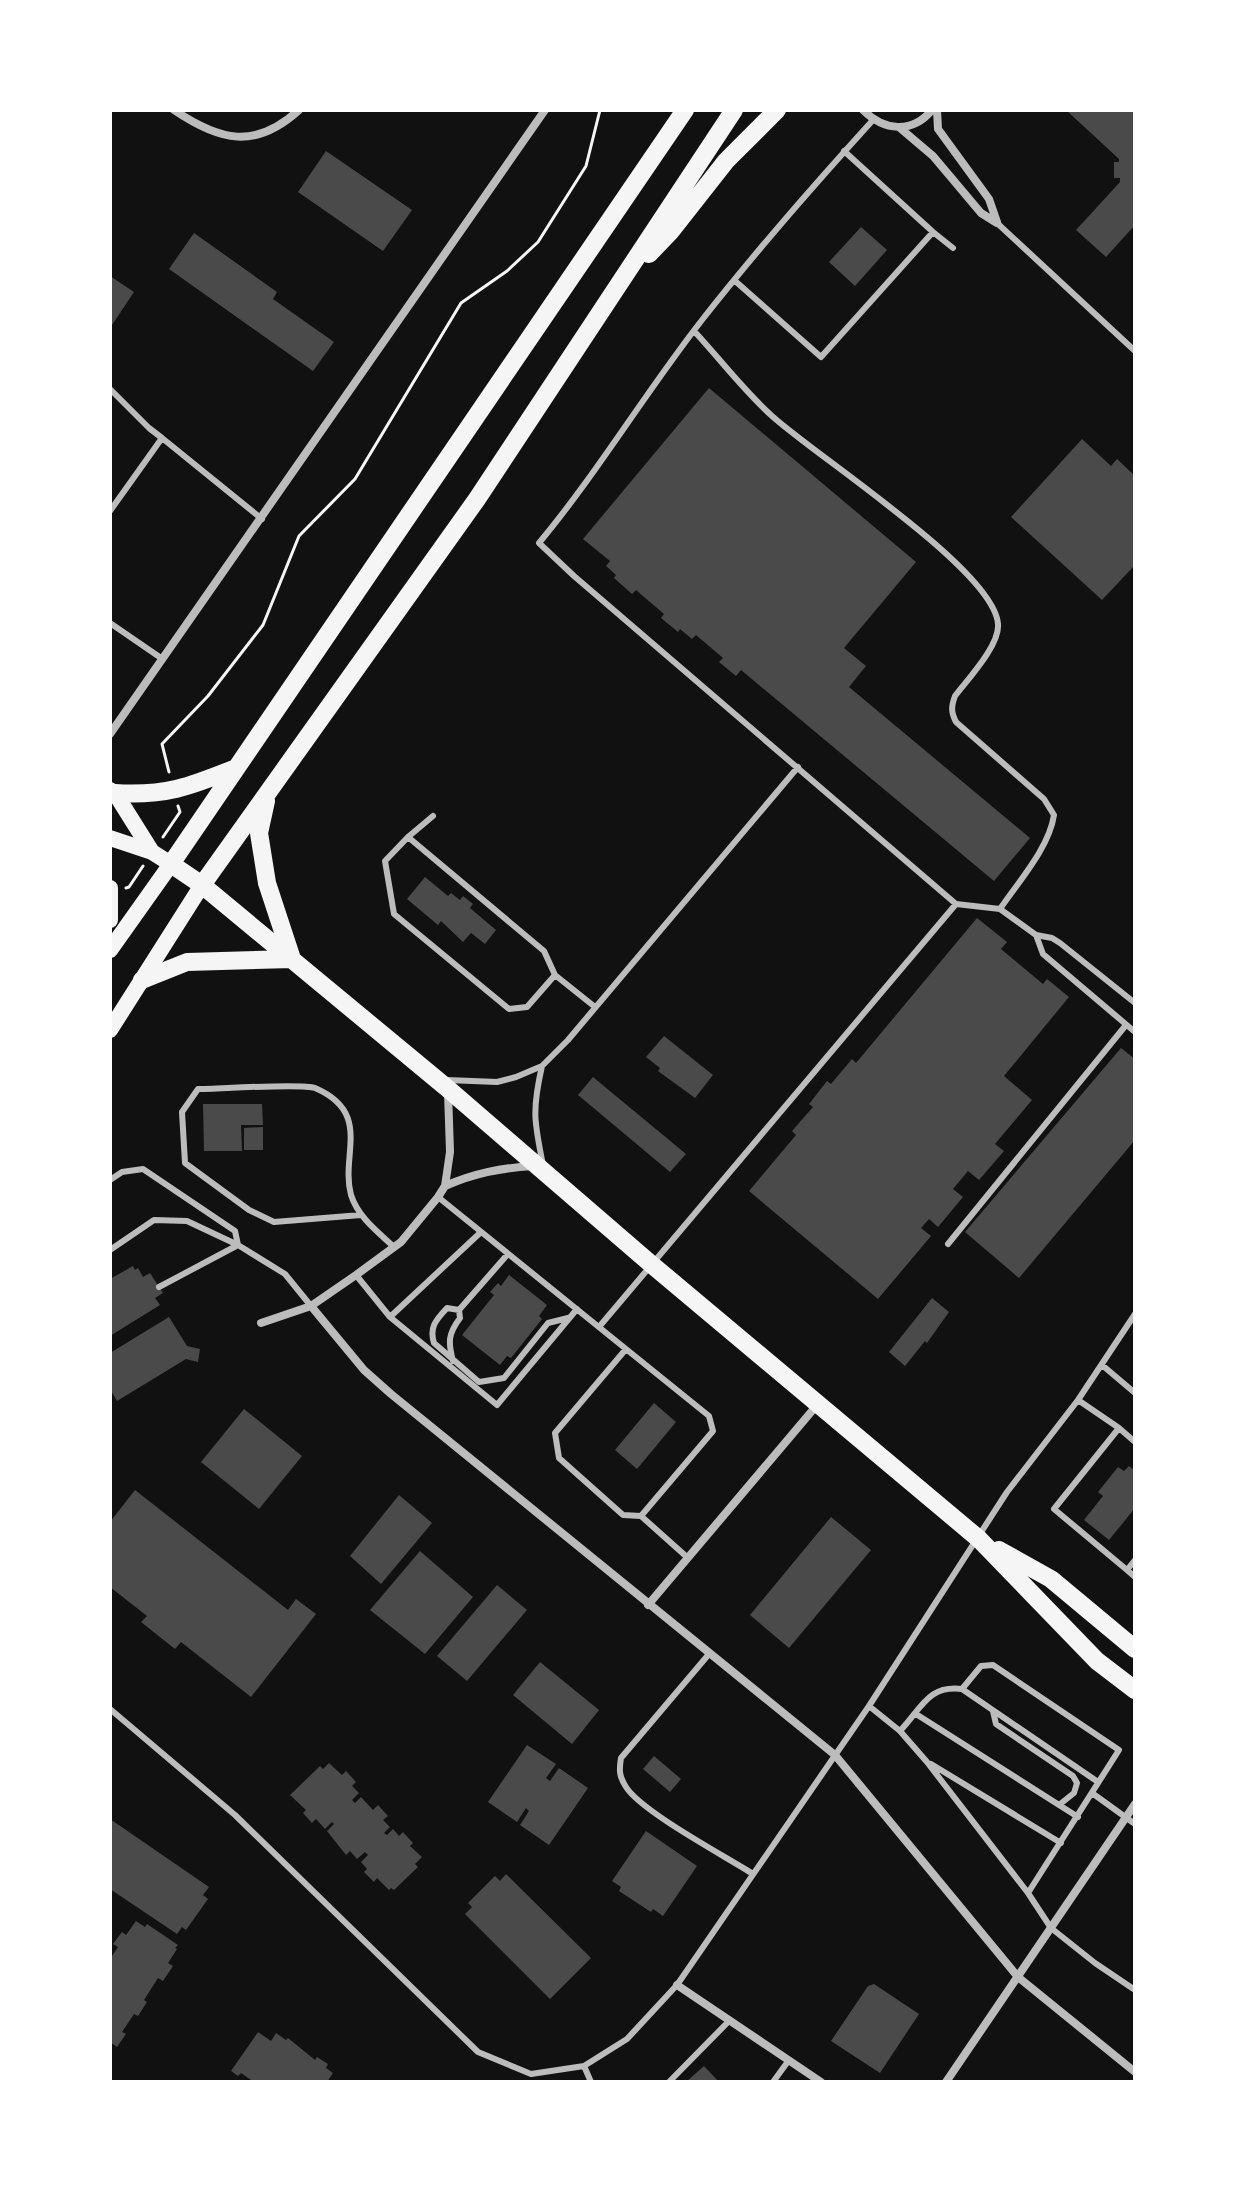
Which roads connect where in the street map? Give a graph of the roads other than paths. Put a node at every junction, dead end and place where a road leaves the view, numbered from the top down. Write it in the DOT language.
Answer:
graph roads {
  1 [pos="174,110"];
  2 [pos="545,110"];
  3 [pos="685,110"];
  4 [pos="734,110"];
  5 [pos="777,110"];
  6 [pos="863,110"];
  7 [pos="934,110"];
  8 [pos="299,111"];
  9 [pos="873,120"];
  10 [pos="900,128"];
  11 [pos="844,151"];
  12 [pos="997,223"];
  13 [pos="933,232"];
  14 [pos="953,248"];
  15 [pos="734,280"];
  16 [pos="619,284"];
  17 [pos="694,331"];
  18 [pos="1135,351"];
  19 [pos="110,389"];
  20 [pos="162,438"];
  21 [pos="110,511"];
  22 [pos="262,519"];
  23 [pos="110,623"];
  24 [pos="161,658"];
  25 [pos="110,734"];
  26 [pos="798,767"];
  27 [pos="236,768"];
  28 [pos="112,791"];
  29 [pos="268,793"];
  30 [pos="433,816"];
  31 [pos="408,837"];
  32 [pos="110,838"];
  33 [pos="152,852"];
  34 [pos="171,864"];
  35 [pos="202,885"];
  36 [pos="110,888"];
  37 [pos="956,904"];
  38 [pos="1000,909"];
  39 [pos="110,920"];
  40 [pos="1036,935"];
  41 [pos="110,950"];
  42 [pos="292,959"];
  43 [pos="555,975"];
  44 [pos="142,980"];
  45 [pos="1134,1000"];
  46 [pos="595,1007"];
  47 [pos="1126,1025"];
  48 [pos="110,1030"];
  49 [pos="1135,1032"];
  50 [pos="542,1066"];
  51 [pos="442,1084"];
  52 [pos="541,1169"];
  53 [pos="110,1180"];
  54 [pos="445,1186"];
  55 [pos="438,1197"];
  56 [pos="361,1215"];
  57 [pos="481,1232"];
  58 [pos="948,1244"];
  59 [pos="238,1245"];
  60 [pos="394,1247"];
  61 [pos="110,1250"];
  62 [pos="507,1255"];
  63 [pos="651,1264"];
  64 [pos="356,1275"];
  65 [pos="159,1287"];
  66 [pos="311,1306"];
  67 [pos="577,1309"];
  68 [pos="459,1310"];
  69 [pos="1135,1314"];
  70 [pos="390,1317"];
  71 [pos="568,1318"];
  72 [pos="261,1323"];
  73 [pos="599,1327"];
  74 [pos="626,1349"];
  75 [pos="454,1362"];
  76 [pos="1102,1365"];
  77 [pos="1135,1393"];
  78 [pos="1078,1400"];
  79 [pos="818,1404"];
  80 [pos="1119,1428"];
  81 [pos="1135,1442"];
  82 [pos="641,1516"];
  83 [pos="979,1539"];
  84 [pos="688,1558"];
  85 [pos="1135,1560"];
  86 [pos="1127,1570"];
  87 [pos="1135,1577"];
  88 [pos="648,1605"];
  89 [pos="1135,1649"];
  90 [pos="709,1654"];
  91 [pos="962,1689"];
  92 [pos="1135,1690"];
  93 [pos="869,1706"];
  94 [pos="110,1709"];
  95 [pos="993,1710"];
  96 [pos="916,1714"];
  97 [pos="900,1731"];
  98 [pos="835,1755"];
  99 [pos="927,1762"];
  100 [pos="1098,1782"];
  101 [pos="1092,1793"];
  102 [pos="1135,1804"];
  103 [pos="1059,1805"];
  104 [pos="1078,1817"];
  105 [pos="1125,1818"];
  106 [pos="1135,1824"];
  107 [pos="1061,1843"];
  108 [pos="753,1874"];
  109 [pos="1028,1893"];
  110 [pos="1051,1928"];
  111 [pos="1018,1977"];
  112 [pos="677,1985"];
  113 [pos="1135,1990"];
  114 [pos="730,2020"];
  115 [pos="789,2060"];
  116 [pos="584,2066"];
  117 [pos="1135,2072"];
  118 [pos="591,2082"];
  119 [pos="669,2082"];
  120 [pos="773,2082"];
  121 [pos="821,2082"];
  122 [pos="946,2082"];
  1 -- 8 [label="street"];
  2 -- 22 [label="street"];
  3 -- 27 [label="main road"];
  4 -- 16 [label="main road"];
  5 -- 16 [label="main road"];
  6 -- 9 [label="street"];
  7 -- 10 [label="street"];
  7 -- 12 [label="street"];
  9 -- 10 [label="street"];
  9 -- 11 [label="lane"];
  10 -- 12 [label="street"];
  11 -- 13 [label="lane"];
  11 -- 15 [label="lane"];
  12 -- 18 [label="lane"];
  13 -- 14 [label="lane"];
  13 -- 15 [label="lane"];
  15 -- 17 [label="lane"];
  16 -- 29 [label="main road"];
  17 -- 26 [label="lane"];
  17 -- 38 [label="lane"];
  19 -- 20 [label="lane"];
  20 -- 21 [label="lane"];
  20 -- 22 [label="lane"];
  22 -- 24 [label="street"];
  23 -- 24 [label="lane"];
  24 -- 25 [label="street"];
  26 -- 37 [label="lane"];
  26 -- 46 [label="lane"];
  27 -- 28 [label="main road"];
  27 -- 34 [label="main road"];
  28 -- 33 [label="main road"];
  29 -- 35 [label="main road"];
  29 -- 42 [label="main road"];
  30 -- 31 [label="lane"];
  31 -- 43 [label="lane"];
  31 -- 43 [label="lane"];
  32 -- 33 [label="main road"];
  33 -- 34 [label="main road"];
  34 -- 35 [label="main road"];
  34 -- 41 [label="main road"];
  35 -- 42 [label="main road"];
  35 -- 44 [label="main road"];
  36 -- 39 [label="main road"];
  37 -- 38 [label="lane"];
  37 -- 63 [label="lane"];
  38 -- 40 [label="lane"];
  40 -- 45 [label="lane"];
  40 -- 47 [label="lane"];
  42 -- 44 [label="main road"];
  42 -- 51 [label="main road"];
  43 -- 46 [label="lane"];
  44 -- 48 [label="main road"];
  46 -- 50 [label="lane"];
  47 -- 49 [label="lane"];
  47 -- 58 [label="lane"];
  50 -- 51 [label="lane"];
  50 -- 52 [label="lane"];
  51 -- 52 [label="main road"];
  51 -- 54 [label="street"];
  52 -- 54 [label="street"];
  52 -- 63 [label="main road"];
  53 -- 59 [label="lane"];
  54 -- 55 [label="street"];
  55 -- 57 [label="lane"];
  55 -- 60 [label="street"];
  56 -- 56 [label="lane"];
  56 -- 60 [label="lane"];
  57 -- 62 [label="lane"];
  57 -- 70 [label="lane"];
  59 -- 61 [label="lane"];
  59 -- 65 [label="lane"];
  59 -- 66 [label="lane"];
  60 -- 64 [label="street"];
  62 -- 67 [label="lane"];
  62 -- 68 [label="lane"];
  63 -- 73 [label="lane"];
  63 -- 79 [label="main road"];
  64 -- 66 [label="street"];
  64 -- 70 [label="lane"];
  66 -- 72 [label="street"];
  66 -- 88 [label="street"];
  67 -- 71 [label="lane"];
  67 -- 73 [label="lane"];
  68 -- 75 [label="lane"];
  68 -- 75 [label="lane"];
  69 -- 76 [label="lane"];
  70 -- 71 [label="lane"];
  71 -- 75 [label="lane"];
  73 -- 74 [label="lane"];
  74 -- 82 [label="lane"];
  74 -- 82 [label="lane"];
  76 -- 77 [label="lane"];
  76 -- 78 [label="lane"];
  78 -- 80 [label="lane"];
  78 -- 83 [label="lane"];
  79 -- 83 [label="main road"];
  79 -- 84 [label="street"];
  80 -- 81 [label="lane"];
  80 -- 86 [label="lane"];
  82 -- 84 [label="lane"];
  83 -- 89 [label="main road"];
  83 -- 92 [label="main road"];
  83 -- 93 [label="lane"];
  84 -- 88 [label="street"];
  85 -- 86 [label="lane"];
  86 -- 87 [label="lane"];
  88 -- 90 [label="street"];
  90 -- 98 [label="street"];
  90 -- 108 [label="lane"];
  91 -- 95 [label="lane"];
  91 -- 96 [label="lane"];
  91 -- 100 [label="lane"];
  93 -- 97 [label="lane"];
  93 -- 98 [label="lane"];
  94 -- 116 [label="lane"];
  95 -- 100 [label="lane"];
  95 -- 103 [label="lane"];
  96 -- 97 [label="lane"];
  96 -- 103 [label="lane"];
  97 -- 99 [label="lane"];
  98 -- 108 [label="lane"];
  98 -- 111 [label="street"];
  99 -- 107 [label="lane"];
  99 -- 109 [label="lane"];
  100 -- 101 [label="lane"];
  101 -- 104 [label="lane"];
  101 -- 105 [label="lane"];
  102 -- 105 [label="street"];
  103 -- 104 [label="lane"];
  104 -- 107 [label="lane"];
  105 -- 106 [label="lane"];
  105 -- 110 [label="street"];
  107 -- 109 [label="lane"];
  108 -- 112 [label="lane"];
  109 -- 110 [label="lane"];
  110 -- 111 [label="street"];
  110 -- 113 [label="lane"];
  111 -- 117 [label="street"];
  111 -- 122 [label="street"];
  112 -- 114 [label="street"];
  112 -- 116 [label="lane"];
  114 -- 115 [label="street"];
  114 -- 119 [label="lane"];
  115 -- 120 [label="lane"];
  115 -- 121 [label="street"];
  116 -- 118 [label="lane"];
}
